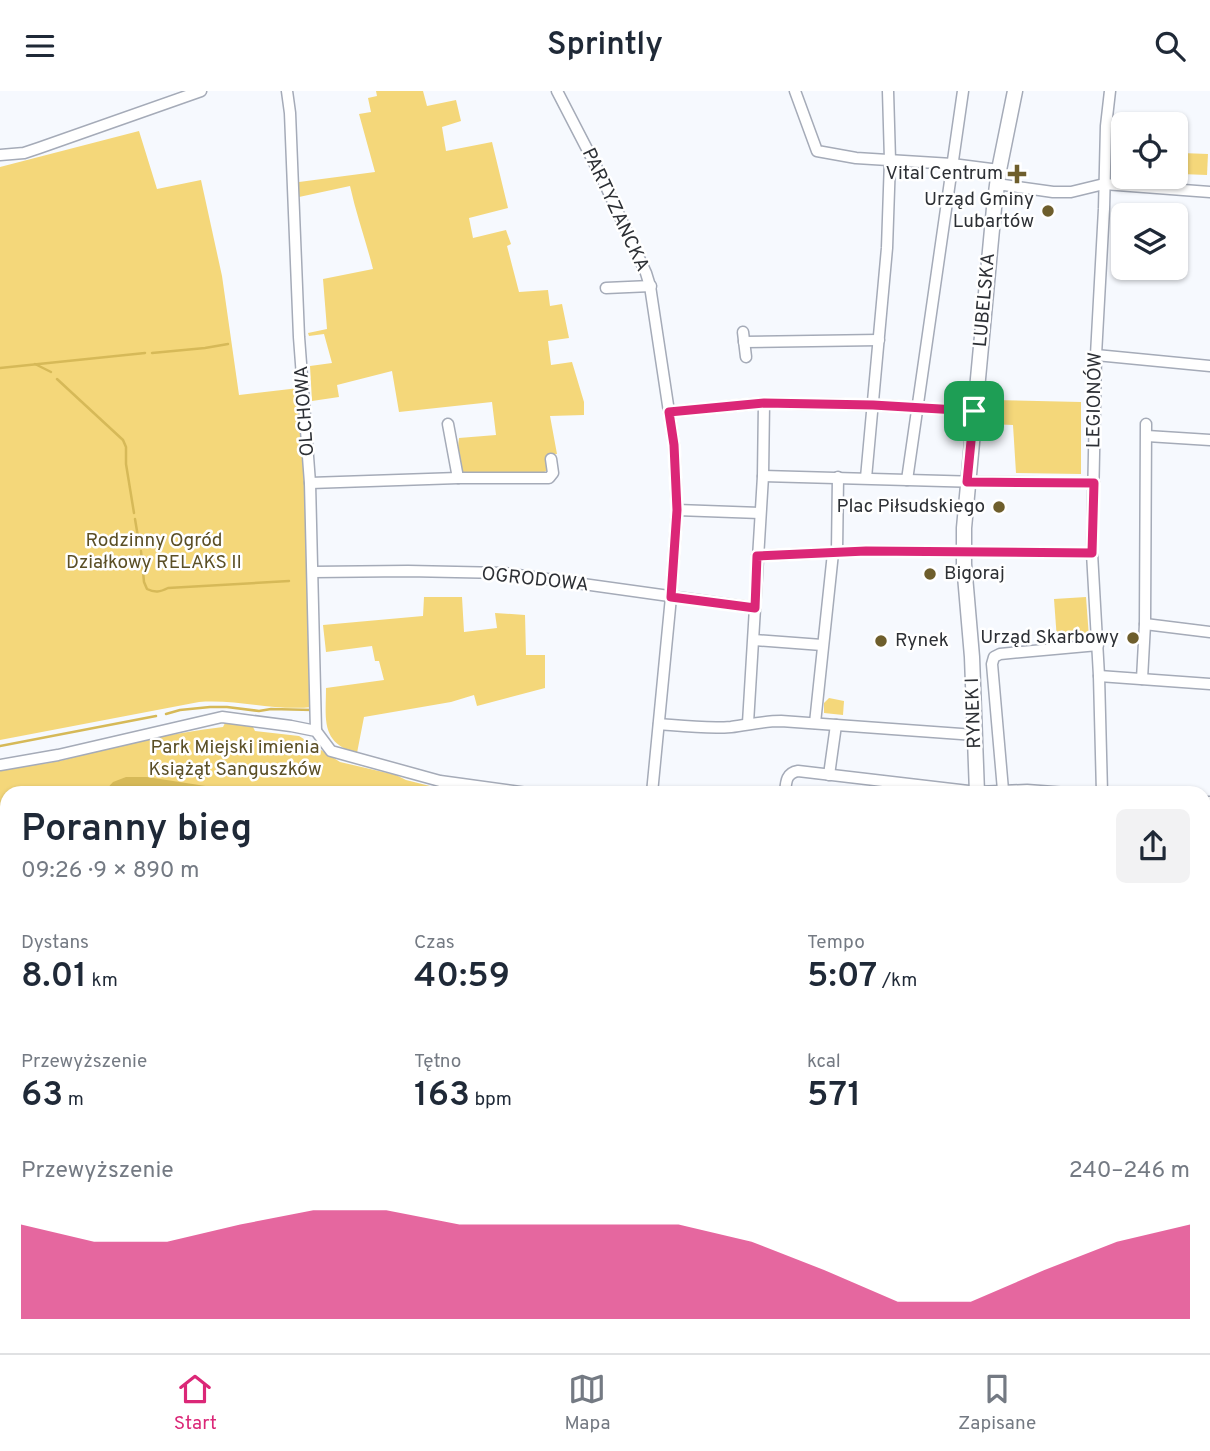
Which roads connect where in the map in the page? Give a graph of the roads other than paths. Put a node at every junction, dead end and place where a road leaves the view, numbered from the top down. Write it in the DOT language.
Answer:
graph roads {
  1 [pos="201,91"];
  2 [pos="287,91"];
  3 [pos="557,91"];
  4 [pos="795,91"];
  5 [pos="888,91"];
  6 [pos="963,91"];
  7 [pos="1015,91"];
  8 [pos="1110,91"];
  9 [pos="0,155"];
  10 [pos="890,160"];
  11 [pos="952,165"];
  12 [pos="998,177"];
  13 [pos="1104,184"];
  14 [pos="1210,192"];
  15 [pos="651,286"];
  16 [pos="606,288"];
  17 [pos="879,340"];
  18 [pos="1096,355"];
  19 [pos="746,356"];
  20 [pos="1210,366"];
  21 [pos="764,403"];
  22 [pos="873,405"];
  23 [pos="916,409"];
  24 [pos="974,411"];
  25 [pos="669,412"];
  26 [pos="448,424"];
  27 [pos="1210,440"];
  28 [pos="551,459"];
  29 [pos="762,476"];
  30 [pos="838,477"];
  31 [pos="458,478"];
  32 [pos="866,478"];
  33 [pos="907,480"];
  34 [pos="967,482"];
  35 [pos="310,483"];
  36 [pos="1094,483"];
  37 [pos="677,510"];
  38 [pos="760,513"];
  39 [pos="964,551"];
  40 [pos="835,552"];
  41 [pos="1092,553"];
  42 [pos="757,556"];
  43 [pos="313,572"];
  44 [pos="671,597"];
  45 [pos="755,608"];
  46 [pos="1145,624"];
  47 [pos="1210,632"];
  48 [pos="754,641"];
  49 [pos="822,645"];
  50 [pos="1098,645"];
  51 [pos="1099,676"];
  52 [pos="1142,679"];
  53 [pos="1210,684"];
  54 [pos="748,723"];
  55 [pos="816,723"];
  56 [pos="659,724"];
  57 [pos="835,725"];
  58 [pos="316,731"];
  59 [pos="975,735"];
  60 [pos="0,765"];
  61 [pos="829,775"];
  62 [pos="476,786"];
  63 [pos="653,786"];
  64 [pos="786,786"];
  65 [pos="925,786"];
  66 [pos="977,786"];
  67 [pos="1003,786"];
  68 [pos="1101,786"];
  1 -- 9 [label="street"];
  2 -- 35 [label="street, OLCHOWA"];
  3 -- 15 [label="street, PARTYZANCKA"];
  4 -- 10 [label="street"];
  5 -- 10 [label="street"];
  6 -- 11 [label="street"];
  7 -- 12 [label="main road, LUBELSKA"];
  8 -- 13 [label="street, LEGIONÓW"];
  10 -- 11 [label="street"];
  10 -- 17 [label="street"];
  11 -- 12 [label="street"];
  11 -- 23 [label="street"];
  12 -- 13 [label="street"];
  12 -- 24 [label="main road, LUBELSKA"];
  13 -- 14 [label="street"];
  13 -- 18 [label="street, LEGIONÓW"];
  15 -- 16 [label="street"];
  15 -- 25 [label="street, PARTYZANCKA"];
  17 -- 19 [label="street"];
  17 -- 22 [label="street"];
  18 -- 20 [label="street"];
  18 -- 36 [label="street, LEGIONÓW"];
  21 -- 22 [label="street"];
  21 -- 25 [label="street"];
  21 -- 29 [label="street"];
  22 -- 23 [label="street"];
  22 -- 32 [label="street"];
  23 -- 24 [label="street"];
  23 -- 33 [label="street"];
  24 -- 34 [label="main road, LUBELSKA"];
  25 -- 37 [label="street, PARTYZANCKA"];
  26 -- 31 [label="street"];
  27 -- 46 [label="street"];
  28 -- 31 [label="street"];
  29 -- 30 [label="street"];
  29 -- 38 [label="street"];
  30 -- 32 [label="street"];
  30 -- 40 [label="street"];
  31 -- 35 [label="street"];
  32 -- 33 [label="street"];
  33 -- 34 [label="street"];
  34 -- 36 [label="street"];
  34 -- 39 [label="main road, LUBELSKA"];
  35 -- 43 [label="street, OLCHOWA"];
  36 -- 41 [label="street, LEGIONÓW"];
  37 -- 38 [label="street"];
  37 -- 44 [label="street, PARTYZANCKA"];
  38 -- 42 [label="street"];
  39 -- 40 [label="street"];
  39 -- 41 [label="street"];
  39 -- 59 [label="main road, RYNEK I"];
  40 -- 42 [label="street"];
  40 -- 49 [label="street"];
  41 -- 50 [label="street, LEGIONÓW"];
  42 -- 45 [label="street"];
  43 -- 44 [label="street, OGRODOWA"];
  43 -- 58 [label="street, OLCHOWA"];
  44 -- 45 [label="street, OGRODOWA"];
  44 -- 56 [label="street, PARTYZANCKA"];
  45 -- 48 [label="street"];
  46 -- 47 [label="street"];
  46 -- 52 [label="street"];
  48 -- 49 [label="street"];
  48 -- 54 [label="street"];
  49 -- 55 [label="street"];
  50 -- 51 [label="street, LEGIONÓW"];
  50 -- 67 [label="street"];
  51 -- 52 [label="street"];
  51 -- 68 [label="street, LEGIONÓW"];
  52 -- 53 [label="street"];
  54 -- 55 [label="street"];
  54 -- 56 [label="street"];
  55 -- 57 [label="street"];
  56 -- 63 [label="street, PARTYZANCKA"];
  57 -- 59 [label="street"];
  57 -- 61 [label="street"];
  58 -- 60 [label="street"];
  58 -- 62 [label="street"];
  59 -- 66 [label="main road, RYNEK I"];
  61 -- 64 [label="street"];
  61 -- 65 [label="street"];
}
